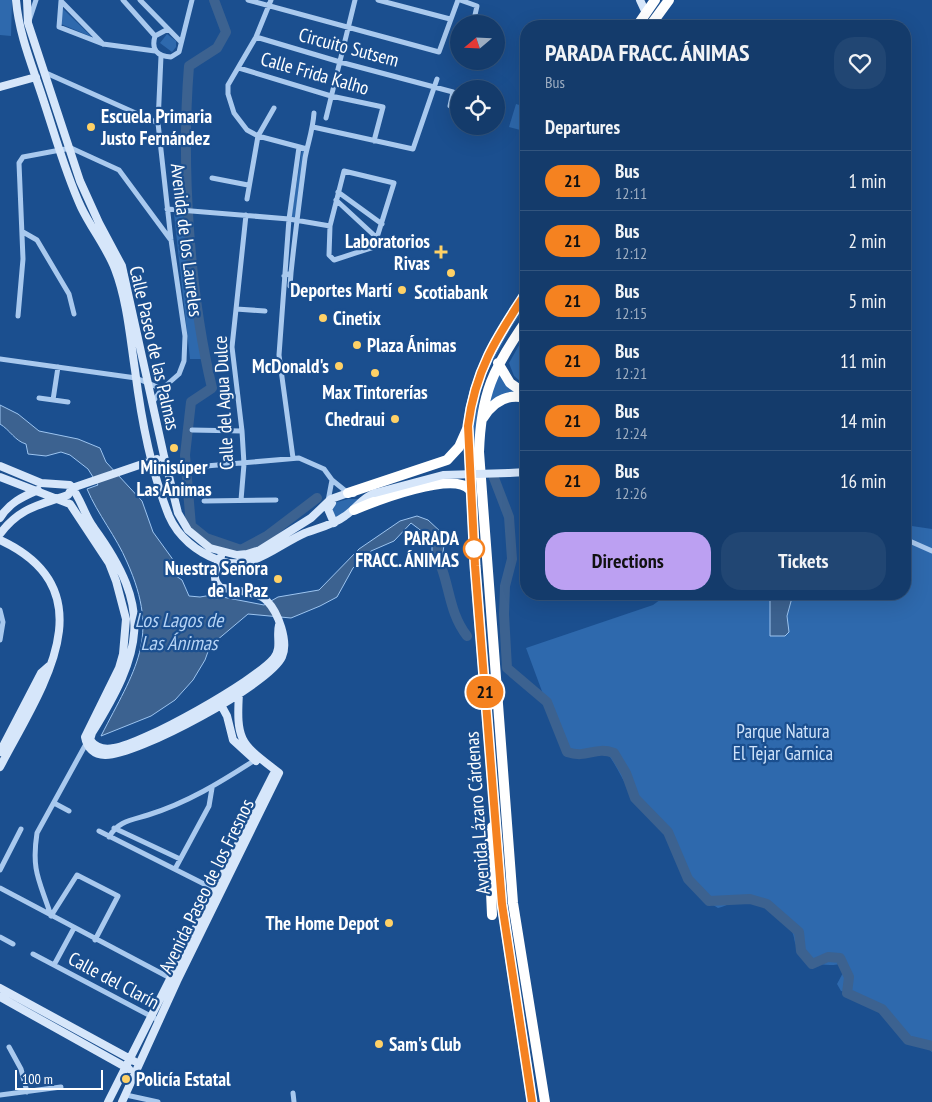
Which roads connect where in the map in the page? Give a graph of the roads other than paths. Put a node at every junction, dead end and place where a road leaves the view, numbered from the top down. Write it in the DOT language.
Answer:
graph roads {
  1 [pos="16,0"];
  2 [pos="26,0"];
  3 [pos="36,0"];
  4 [pos="123,0"];
  5 [pos="192,0"];
  6 [pos="248,0"];
  7 [pos="271,0"];
  8 [pos="356,0"];
  9 [pos="378,0"];
  10 [pos="459,0"];
  11 [pos="640,0"];
  12 [pos="655,0"];
  13 [pos="669,0"];
  14 [pos="141,1"];
  15 [pos="270,6"];
  16 [pos="133,10"];
  17 [pos="646,13"];
  18 [pos="452,15"];
  19 [pos="475,15"];
  20 [pos="450,19"];
  21 [pos="641,20"];
  22 [pos="654,20"];
  23 [pos="28,23"];
  24 [pos="18,25"];
  25 [pos="349,28"];
  26 [pos="168,29"];
  27 [pos="155,36"];
  28 [pos="256,36"];
  29 [pos="181,42"];
  30 [pos="103,44"];
  31 [pos="155,51"];
  32 [pos="161,56"];
  33 [pos="340,62"];
  34 [pos="239,68"];
  35 [pos="46,73"];
  36 [pos="36,77"];
  37 [pos="437,79"];
  38 [pos="3,86"];
  39 [pos="435,86"];
  40 [pos="450,91"];
  41 [pos="331,96"];
  42 [pos="274,108"];
  43 [pos="314,113"];
  44 [pos="326,118"];
  45 [pos="158,123"];
  46 [pos="313,127"];
  47 [pos="258,136"];
  48 [pos="374,141"];
  49 [pos="299,147"];
  50 [pos="70,148"];
  51 [pos="307,149"];
  52 [pos="60,150"];
  53 [pos="212,178"];
  54 [pos="248,184"];
  55 [pos="338,192"];
  56 [pos="247,199"];
  57 [pos="336,200"];
  58 [pos="167,209"];
  59 [pos="246,215"];
  60 [pos="289,219"];
  61 [pos="296,220"];
  62 [pos="382,224"];
  63 [pos="330,226"];
  64 [pos="23,232"];
  65 [pos="377,238"];
  66 [pos="171,240"];
  67 [pos="291,273"];
  68 [pos="284,276"];
  69 [pos="290,286"];
  70 [pos="520,302"];
  71 [pos="236,309"];
  72 [pos="265,311"];
  73 [pos="74,314"];
  74 [pos="18,316"];
  75 [pos="520,330"];
  76 [pos="0,359"];
  77 [pos="498,363"];
  78 [pos="58,367"];
  79 [pos="136,378"];
  80 [pos="147,384"];
  81 [pos="162,389"];
  82 [pos="520,391"];
  83 [pos="520,396"];
  84 [pos="39,398"];
  85 [pos="52,400"];
  86 [pos="68,402"];
  87 [pos="151,403"];
  88 [pos="480,423"];
  89 [pos="468,426"];
  90 [pos="192,430"];
  91 [pos="242,431"];
  92 [pos="164,456"];
  93 [pos="293,458"];
  94 [pos="152,461"];
  95 [pos="244,464"];
  96 [pos="0,466"];
  97 [pos="206,466"];
  98 [pos="414,471"];
  99 [pos="520,472"];
  100 [pos="0,477"];
  101 [pos="332,480"];
  102 [pos="54,485"];
  103 [pos="72,488"];
  104 [pos="420,488"];
  105 [pos="36,490"];
  106 [pos="470,490"];
  107 [pos="348,493"];
  108 [pos="363,495"];
  109 [pos="58,499"];
  110 [pos="241,500"];
  111 [pos="276,500"];
  112 [pos="204,501"];
  113 [pos="328,501"];
  114 [pos="354,510"];
  115 [pos="0,518"];
  116 [pos="334,523"];
  117 [pos="0,534"];
  118 [pos="0,540"];
  119 [pos="911,542"];
  120 [pos="223,552"];
  121 [pos="932,552"];
  122 [pos="219,561"];
  123 [pos="0,610"];
  124 [pos="278,623"];
  125 [pos="0,640"];
  126 [pos="49,666"];
  127 [pos="239,693"];
  128 [pos="221,705"];
  129 [pos="88,740"];
  130 [pos="0,752"];
  131 [pos="255,760"];
  132 [pos="0,767"];
  133 [pos="276,774"];
  134 [pos="212,788"];
  135 [pos="54,803"];
  136 [pos="494,808"];
  137 [pos="69,811"];
  138 [pos="20,828"];
  139 [pos="114,828"];
  140 [pos="99,831"];
  141 [pos="109,837"];
  142 [pos="180,859"];
  143 [pos="175,869"];
  144 [pos="0,870"];
  145 [pos="0,888"];
  146 [pos="218,891"];
  147 [pos="492,915"];
  148 [pos="51,916"];
  149 [pos="74,928"];
  150 [pos="0,937"];
  151 [pos="95,940"];
  152 [pos="508,942"];
  153 [pos="13,944"];
  154 [pos="33,954"];
  155 [pos="54,965"];
  156 [pos="174,980"];
  157 [pos="0,988"];
  158 [pos="0,997"];
  159 [pos="151,1016"];
  160 [pos="160,1021"];
  161 [pos="9,1046"];
  162 [pos="129,1058"];
  163 [pos="140,1064"];
  164 [pos="126,1067"];
  165 [pos="136,1072"];
  166 [pos="61,1087"];
  167 [pos="27,1092"];
  168 [pos="293,1093"];
  169 [pos="0,1095"];
  170 [pos="124,1098"];
  171 [pos="108,1102"];
  172 [pos="158,1102"];
  173 [pos="294,1102"];
  174 [pos="532,1102"];
  175 [pos="540,1102"];
  176 [pos="545,1102"];
  1 -- 24 [label="street, Calle Paseo de las Palmas"];
  2 -- 23 [label="street, Calle Paseo de las Palmas"];
  3 -- 23 [label="street"];
  4 -- 16 [label="street"];
  5 -- 29 [label="street"];
  6 -- 15 [label="street"];
  7 -- 15 [label="street"];
  8 -- 25 [label="street"];
  9 -- 20 [label="street"];
  10 -- 18 [label="street"];
  10 -- 19 [label="street"];
  11 -- 17 [label="street"];
  12 -- 17 [label="highway"];
  13 -- 22 [label="highway"];
  14 -- 16 [label="street"];
  14 -- 26 [label="street"];
  15 -- 25 [label="street"];
  15 -- 28 [label="street"];
  16 -- 27 [label="street"];
  17 -- 21 [label="highway"];
  20 -- 25 [label="street"];
  23 -- 24 [label="street"];
  23 -- 35 [label="street, Calle Paseo de las Palmas"];
  24 -- 36 [label="street, Calle Paseo de las Palmas"];
  25 -- 33 [label="street"];
  26 -- 27 [label="street"];
  26 -- 29 [label="street"];
  27 -- 31 [label="street"];
  28 -- 33 [label="street, Circuito Sutsem"];
  28 -- 34 [label="street"];
  29 -- 32 [label="street"];
  30 -- 30 [label="street"];
  30 -- 31 [label="street"];
  31 -- 32 [label="street"];
  32 -- 45 [label="street, Avenida de los Laureles"];
  33 -- 39 [label="street, Circuito Sutsem"];
  33 -- 41 [label="street"];
  34 -- 41 [label="street, Calle Frida Kalho"];
  34 -- 47 [label="street"];
  35 -- 36 [label="street"];
  35 -- 45 [label="street"];
  35 -- 50 [label="street, Calle Paseo de las Palmas"];
  36 -- 38 [label="street"];
  36 -- 52 [label="street, Calle Paseo de las Palmas"];
  37 -- 39 [label="street"];
  39 -- 40 [label="street, Circuito Sutsem"];
  39 -- 48 [label="street"];
  41 -- 44 [label="street"];
  41 -- 48 [label="street, Calle Frida Kalho"];
  42 -- 47 [label="street"];
  43 -- 46 [label="street"];
  45 -- 58 [label="street, Avenida de los Laureles"];
  46 -- 48 [label="street"];
  46 -- 51 [label="street"];
  47 -- 49 [label="street"];
  47 -- 54 [label="street"];
  49 -- 51 [label="street"];
  49 -- 60 [label="street"];
  50 -- 52 [label="street"];
  50 -- 66 [label="street"];
  50 -- 80 [label="street, Calle Paseo de las Palmas"];
  51 -- 61 [label="street"];
  52 -- 64 [label="street"];
  52 -- 79 [label="street, Calle Paseo de las Palmas"];
  53 -- 54 [label="street"];
  54 -- 56 [label="street"];
  55 -- 57 [label="street"];
  55 -- 62 [label="street"];
  55 -- 62 [label="street"];
  57 -- 63 [label="street"];
  57 -- 65 [label="street"];
  58 -- 59 [label="street"];
  58 -- 66 [label="street, Avenida de los Laureles"];
  59 -- 60 [label="street"];
  59 -- 71 [label="street, Calle del Agua Dulce"];
  60 -- 61 [label="street"];
  60 -- 68 [label="street"];
  61 -- 63 [label="street"];
  61 -- 67 [label="street"];
  62 -- 65 [label="street"];
  63 -- 65 [label="street"];
  64 -- 73 [label="street"];
  64 -- 74 [label="street"];
  66 -- 81 [label="street, Avenida de los Laureles"];
  67 -- 68 [label="street"];
  67 -- 69 [label="street"];
  68 -- 93 [label="street"];
  70 -- 89 [label="highway, Avenida Lázaro Cárdenas"];
  71 -- 72 [label="street"];
  71 -- 91 [label="street, Calle del Agua Dulce"];
  75 -- 77 [label="highway, Avenida Lázaro Cárdenas"];
  76 -- 78 [label="street"];
  77 -- 82 [label="highway"];
  77 -- 88 [label="highway, Avenida Lázaro Cárdenas"];
  78 -- 79 [label="street"];
  78 -- 85 [label="street"];
  79 -- 80 [label="street"];
  79 -- 94 [label="street, Calle Paseo de las Palmas"];
  80 -- 81 [label="street"];
  80 -- 87 [label="street, Calle Paseo de las Palmas"];
  81 -- 87 [label="street, Avenida de los Laureles"];
  83 -- 88 [label="highway"];
  84 -- 85 [label="street"];
  85 -- 86 [label="street"];
  87 -- 92 [label="street, Calle Paseo de las Palmas"];
  88 -- 176 [label="highway, Avenida Lázaro Cárdenas"];
  89 -- 98 [label="highway"];
  89 -- 106 [label="highway, Avenida Lázaro Cárdenas"];
  90 -- 91 [label="street"];
  91 -- 95 [label="street, Calle del Agua Dulce"];
  92 -- 94 [label="street"];
  92 -- 120 [label="street, Calle Paseo de las Palmas"];
  93 -- 95 [label="street"];
  93 -- 101 [label="street"];
  94 -- 103 [label="street"];
  94 -- 122 [label="street, Calle Paseo de las Palmas"];
  95 -- 97 [label="street"];
  95 -- 110 [label="street, Calle del Agua Dulce"];
  96 -- 102 [label="street"];
  98 -- 104 [label="highway"];
  98 -- 107 [label="highway"];
  99 -- 108 [label="street, Calle Paseo de las Palmas, bridge"];
  100 -- 105 [label="street"];
  101 -- 107 [label="street"];
  101 -- 113 [label="street"];
  102 -- 103 [label="street"];
  102 -- 105 [label="street"];
  103 -- 109 [label="street"];
  103 -- 129 [label="street"];
  104 -- 106 [label="highway"];
  104 -- 114 [label="highway"];
  105 -- 109 [label="street"];
  105 -- 115 [label="street"];
  106 -- 136 [label="highway, Avenida Lázaro Cárdenas"];
  107 -- 108 [label="street, Calle Paseo de las Palmas"];
  107 -- 113 [label="street, Calle Paseo de las Palmas"];
  108 -- 114 [label="street, Calle Paseo de las Palmas"];
  108 -- 116 [label="street"];
  109 -- 117 [label="street"];
  109 -- 129 [label="street"];
  110 -- 111 [label="street"];
  110 -- 112 [label="street"];
  113 -- 120 [label="street, Calle Paseo de las Palmas"];
  114 -- 116 [label="street, Calle Paseo de las Palmas"];
  116 -- 122 [label="street, Calle Paseo de las Palmas"];
  118 -- 126 [label="street"];
  119 -- 121 [label="street"];
  120 -- 122 [label="street"];
  122 -- 124 [label="street"];
  123 -- 125 [label="street"];
  124 -- 127 [label="street"];
  124 -- 129 [label="street"];
  126 -- 130 [label="street"];
  126 -- 132 [label="street"];
  127 -- 128 [label="street"];
  127 -- 133 [label="street"];
  128 -- 129 [label="street"];
  128 -- 131 [label="street"];
  129 -- 135 [label="street"];
  131 -- 133 [label="street"];
  131 -- 134 [label="street"];
  133 -- 146 [label="street, Avenida Paseo de los Fresnos"];
  134 -- 139 [label="street"];
  134 -- 142 [label="street"];
  135 -- 137 [label="street"];
  135 -- 148 [label="street"];
  136 -- 147 [label="highway"];
  136 -- 152 [label="highway, Avenida Lázaro Cárdenas"];
  138 -- 144 [label="street"];
  139 -- 141 [label="street"];
  139 -- 142 [label="street"];
  140 -- 141 [label="street"];
  141 -- 143 [label="street"];
  142 -- 143 [label="street"];
  143 -- 146 [label="street"];
  145 -- 148 [label="street"];
  146 -- 156 [label="street, Avenida Paseo de los Fresnos"];
  148 -- 149 [label="street"];
  148 -- 151 [label="street"];
  149 -- 151 [label="street"];
  149 -- 155 [label="street, Calle del Clarín"];
  150 -- 153 [label="street"];
  151 -- 156 [label="street"];
  152 -- 174 [label="highway, Avenida Lázaro Cárdenas"];
  152 -- 175 [label="highway"];
  154 -- 155 [label="street, Calle del Clarín"];
  155 -- 159 [label="street, Calle del Clarín"];
  156 -- 159 [label="street, Avenida Paseo de los Fresnos"];
  156 -- 160 [label="street, Avenida Paseo de los Fresnos"];
  157 -- 162 [label="street"];
  158 -- 164 [label="street"];
  159 -- 160 [label="street, Calle del Clarín"];
  159 -- 162 [label="street, Avenida Paseo de los Fresnos"];
  160 -- 163 [label="street, Avenida Paseo de los Fresnos"];
  161 -- 167 [label="street"];
  162 -- 163 [label="street"];
  162 -- 164 [label="street, Avenida Paseo de los Fresnos"];
  163 -- 165 [label="street, Avenida Paseo de los Fresnos"];
  164 -- 165 [label="street"];
  164 -- 171 [label="street, Avenida Paseo de los Fresnos"];
  165 -- 170 [label="street, Avenida Paseo de los Fresnos"];
  166 -- 167 [label="street"];
  167 -- 169 [label="street"];
  168 -- 173 [label="street"];
  170 -- 172 [label="street"];
}
